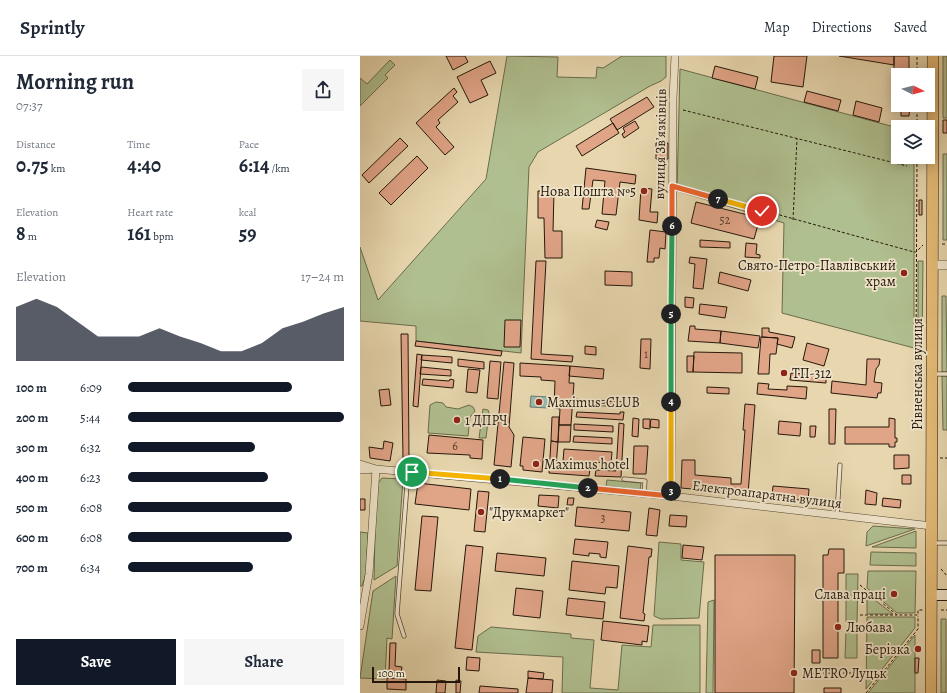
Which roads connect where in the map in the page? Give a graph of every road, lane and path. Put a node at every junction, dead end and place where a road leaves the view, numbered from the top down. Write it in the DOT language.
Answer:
graph roads {
  1 [pos="675,56"];
  2 [pos="917,56"];
  3 [pos="933,56"];
  4 [pos="917,68"];
  5 [pos="684,110"];
  6 [pos="797,138"];
  7 [pos="917,164"];
  8 [pos="907,166"];
  9 [pos="672,186"];
  10 [pos="793,220"];
  11 [pos="916,252"];
  12 [pos="947,264"];
  13 [pos="933,265"];
  14 [pos="916,352"];
  15 [pos="932,374"];
  16 [pos="947,374"];
  17 [pos="939,458"];
  18 [pos="947,458"];
  19 [pos="360,464"];
  20 [pos="840,465"];
  21 [pos="376,469"];
  22 [pos="360,470"];
  23 [pos="408,472"];
  24 [pos="624,479"];
  25 [pos="644,493"];
  26 [pos="671,496"];
  27 [pos="838,515"];
  28 [pos="932,526"];
  29 [pos="932,543"];
  30 [pos="947,543"];
  31 [pos="860,585"];
  32 [pos="932,595"];
  33 [pos="947,595"];
  34 [pos="932,610"];
  35 [pos="860,615"];
  36 [pos="897,615"];
  37 [pos="918,615"];
  38 [pos="360,626"];
  39 [pos="404,636"];
  40 [pos="808,673"];
  41 [pos="860,673"];
  42 [pos="866,693"];
  43 [pos="931,693"];
  1 -- 9 [label="street, вулиця Звʼязківців"];
  2 -- 4 [label="path"];
  3 -- 13 [label="main road, Рівненська вулиця"];
  5 -- 6 [label="path"];
  6 -- 8 [label="path"];
  6 -- 10 [label="path"];
  7 -- 11 [label="path"];
  9 -- 10 [label="path"];
  9 -- 26 [label="street, вулиця Звʼязківців"];
  10 -- 11 [label="path"];
  11 -- 14 [label="path"];
  12 -- 13 [label="street"];
  13 -- 15 [label="main road, Рівненська вулиця"];
  15 -- 16 [label="lane"];
  15 -- 28 [label="main road, Рівненська вулиця"];
  17 -- 18 [label="path"];
  19 -- 21 [label="street"];
  20 -- 27 [label="lane"];
  21 -- 22 [label="street, Електроапаратна вулиця"];
  21 -- 23 [label="street, Електроапаратна вулиця"];
  21 -- 38 [label="street"];
  23 -- 25 [label="street, Електроапаратна вулиця"];
  23 -- 39 [label="lane"];
  24 -- 25 [label="lane"];
  25 -- 26 [label="street, Електроапаратна вулиця"];
  26 -- 27 [label="street, Електроапаратна вулиця"];
  27 -- 28 [label="street, Електроапаратна вулиця"];
  28 -- 29 [label="main road, Рівненська вулиця"];
  29 -- 30 [label="lane"];
  29 -- 32 [label="main road, Рівненська вулиця"];
  31 -- 36 [label="path"];
  32 -- 33 [label="main road"];
  32 -- 34 [label="main road, Рівненська вулиця"];
  34 -- 37 [label="path"];
  34 -- 43 [label="main road, Рівненська вулиця"];
  35 -- 36 [label="path"];
  36 -- 37 [label="path"];
  37 -- 42 [label="path"];
  40 -- 41 [label="path"];
}
